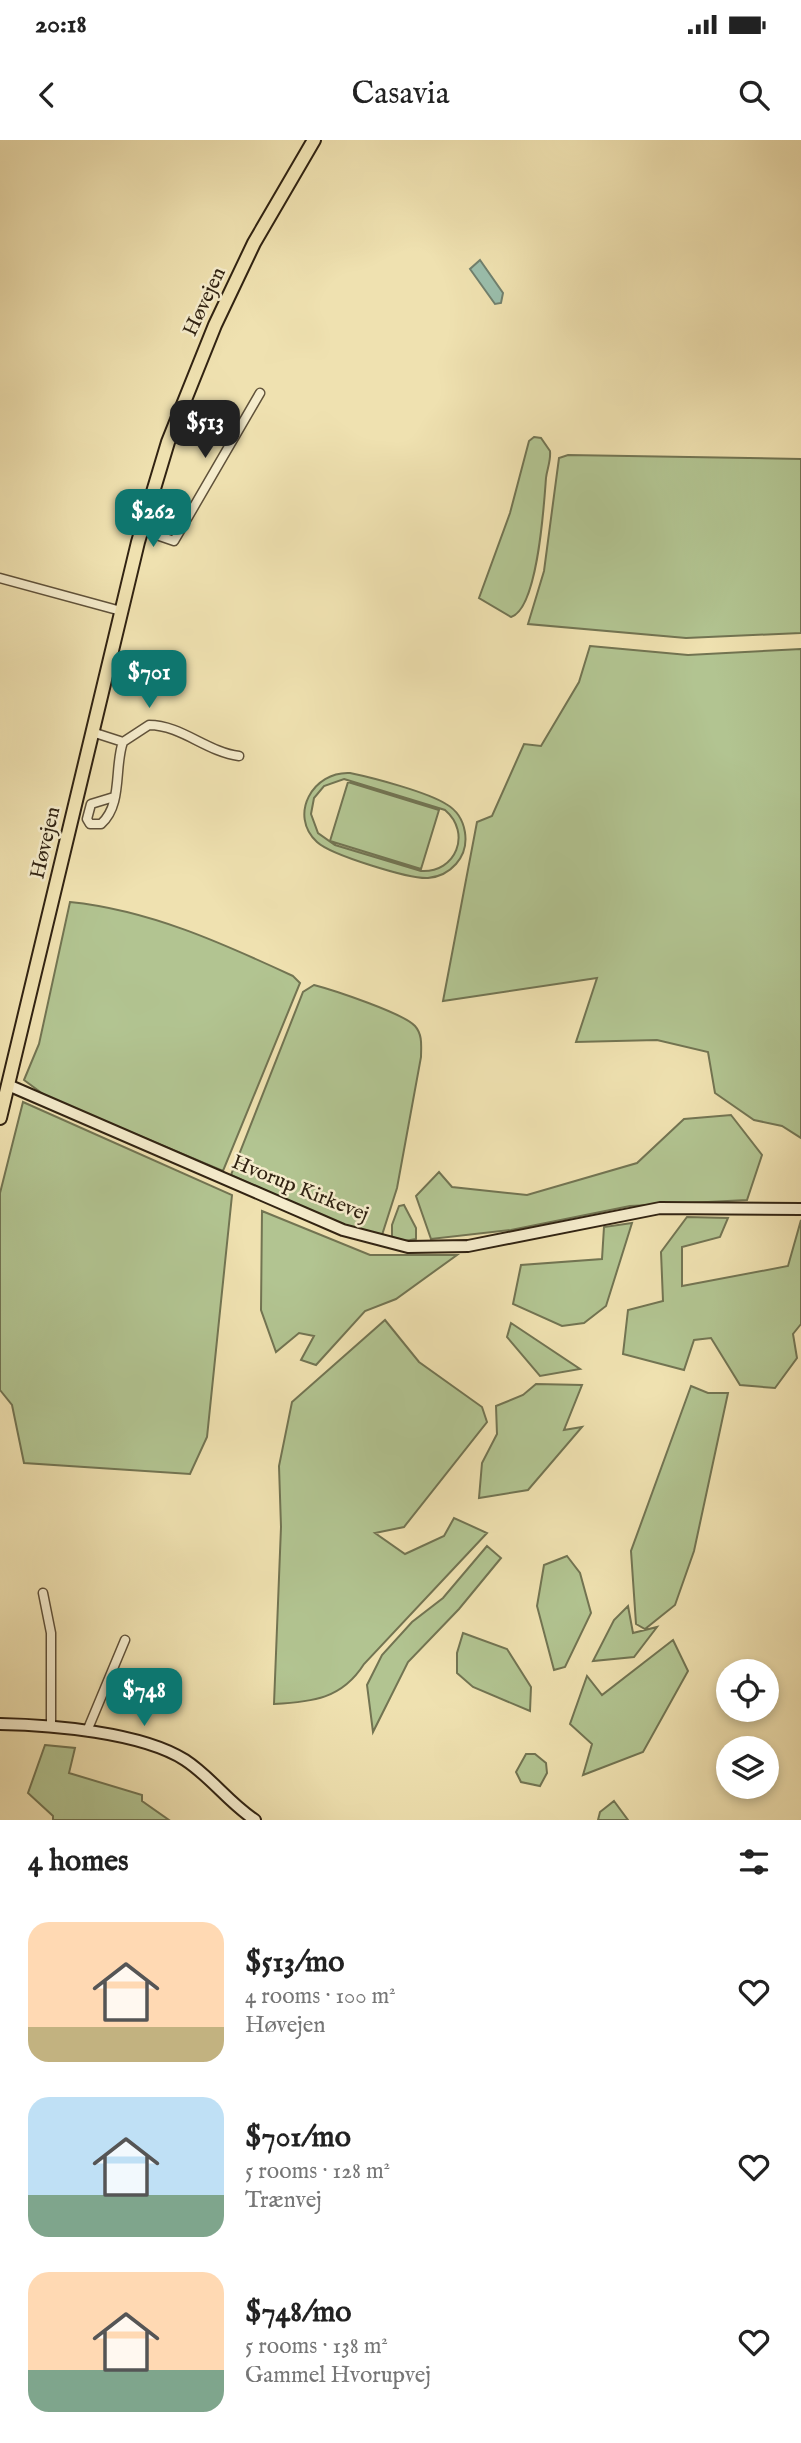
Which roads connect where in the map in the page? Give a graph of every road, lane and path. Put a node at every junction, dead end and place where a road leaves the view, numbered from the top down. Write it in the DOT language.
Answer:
graph roads {
  1 [pos="314,140"];
  2 [pos="260,393"];
  3 [pos="142,530"];
  4 [pos="0,578"];
  5 [pos="121,611"];
  6 [pos="92,732"];
  7 [pos="123,742"];
  8 [pos="239,756"];
  9 [pos="114,797"];
  10 [pos="4,1084"];
  11 [pos="0,1118"];
  12 [pos="801,1209"];
  13 [pos="43,1593"];
  14 [pos="125,1640"];
  15 [pos="0,1724"];
  16 [pos="51,1726"];
  17 [pos="88,1731"];
  18 [pos="255,1820"];
  1 -- 3 [label="main road, Høvejen"];
  2 -- 3 [label="street"];
  3 -- 5 [label="main road, Høvejen"];
  4 -- 5 [label="street"];
  5 -- 6 [label="main road, Høvejen"];
  6 -- 7 [label="street"];
  6 -- 10 [label="main road, Høvejen"];
  7 -- 8 [label="street"];
  7 -- 9 [label="street"];
  10 -- 11 [label="main road, Høvejen"];
  10 -- 12 [label="street, Hvorup Kirkevej"];
  13 -- 16 [label="street"];
  14 -- 17 [label="street"];
  15 -- 16 [label="street"];
  16 -- 17 [label="street"];
  17 -- 18 [label="street"];
}
